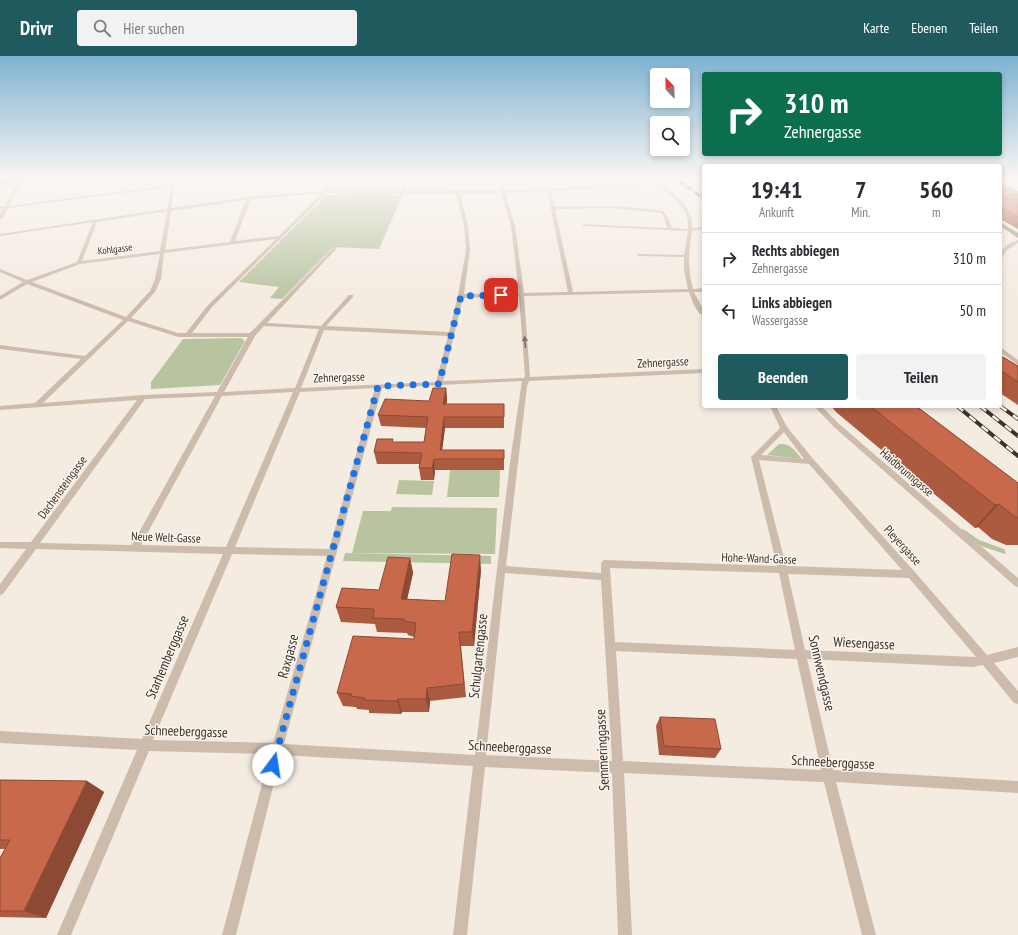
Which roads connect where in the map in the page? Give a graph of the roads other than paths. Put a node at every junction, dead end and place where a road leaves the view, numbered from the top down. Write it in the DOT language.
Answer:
graph roads {
  1 [pos="103,219"];
  2 [pos="168,219"];
  3 [pos="241,219"];
  4 [pos="298,219"];
  5 [pos="465,219"];
  6 [pos="511,219"];
  7 [pos="555,219"];
  8 [pos="666,219"];
  9 [pos="689,219"];
  10 [pos="96,220"];
  11 [pos="584,224"];
  12 [pos="1002,225"];
  13 [pos="702,228"];
  14 [pos="670,229"];
  15 [pos="690,230"];
  16 [pos="0,234"];
  17 [pos="1018,236"];
  18 [pos="279,237"];
  19 [pos="1018,241"];
  20 [pos="232,243"];
  21 [pos="335,247"];
  22 [pos="162,252"];
  23 [pos="1002,254"];
  24 [pos="639,255"];
  25 [pos="686,256"];
  26 [pos="79,263"];
  27 [pos="0,270"];
  28 [pos="27,282"];
  29 [pos="702,290"];
  30 [pos="690,291"];
  31 [pos="571,293"];
  32 [pos="521,294"];
  33 [pos="351,296"];
  34 [pos="461,296"];
  35 [pos="0,298"];
  36 [pos="702,313"];
  37 [pos="127,319"];
  38 [pos="263,324"];
  39 [pos="322,328"];
  40 [pos="450,334"];
  41 [pos="188,335"];
  42 [pos="252,335"];
  43 [pos="0,347"];
  44 [pos="1002,351"];
  45 [pos="86,358"];
  46 [pos="1018,363"];
  47 [pos="702,371"];
  48 [pos="526,380"];
  49 [pos="439,384"];
  50 [pos="378,386"];
  51 [pos="298,390"];
  52 [pos="221,393"];
  53 [pos="143,397"];
  54 [pos="37,405"];
  55 [pos="0,408"];
  56 [pos="774,408"];
  57 [pos="819,408"];
  58 [pos="784,428"];
  59 [pos="755,457"];
  60 [pos="811,462"];
  61 [pos="0,544"];
  62 [pos="34,545"];
  63 [pos="135,548"];
  64 [pos="229,551"];
  65 [pos="331,553"];
  66 [pos="605,564"];
  67 [pos="500,569"];
  68 [pos="782,571"];
  69 [pos="911,574"];
  70 [pos="606,576"];
  71 [pos="1018,583"];
  72 [pos="0,590"];
  73 [pos="610,646"];
  74 [pos="1018,652"];
  75 [pos="800,654"];
  76 [pos="986,661"];
  77 [pos="1018,699"];
  78 [pos="0,737"];
  79 [pos="146,745"];
  80 [pos="277,749"];
  81 [pos="481,761"];
  82 [pos="618,767"];
  83 [pos="828,776"];
  84 [pos="1018,787"];
  85 [pos="64,935"];
  86 [pos="229,935"];
  87 [pos="460,935"];
  88 [pos="625,935"];
  89 [pos="869,935"];
  1 -- 10 [label="street"];
  2 -- 22 [label="street"];
  3 -- 20 [label="street"];
  4 -- 18 [label="street"];
  5 -- 34 [label="street"];
  6 -- 32 [label="street, Schulgartengasse"];
  7 -- 31 [label="street"];
  8 -- 14 [label="street"];
  9 -- 15 [label="street"];
  10 -- 16 [label="street"];
  10 -- 26 [label="street"];
  11 -- 14 [label="street"];
  12 -- 17 [label="street"];
  13 -- 15 [label="street"];
  14 -- 15 [label="street"];
  15 -- 25 [label="street"];
  18 -- 20 [label="street, Kohlgasse"];
  18 -- 41 [label="street"];
  19 -- 23 [label="street"];
  20 -- 22 [label="street, Kohlgasse"];
  21 -- 38 [label="street"];
  22 -- 26 [label="street, Kohlgasse"];
  22 -- 37 [label="street"];
  24 -- 25 [label="street"];
  25 -- 30 [label="street"];
  26 -- 28 [label="street, Kohlgasse"];
  27 -- 28 [label="street"];
  28 -- 35 [label="street, Kohlgasse"];
  28 -- 37 [label="street"];
  29 -- 30 [label="street"];
  30 -- 31 [label="street"];
  30 -- 36 [label="street"];
  31 -- 32 [label="street"];
  32 -- 34 [label="street"];
  48 -- 32 [label="street, Schulgartengasse, one-way"];
  33 -- 39 [label="street"];
  34 -- 40 [label="street"];
  37 -- 41 [label="street"];
  37 -- 45 [label="street"];
  38 -- 39 [label="street"];
  38 -- 42 [label="street"];
  39 -- 40 [label="street"];
  39 -- 51 [label="street, Starhemberggasse"];
  40 -- 49 [label="street"];
  41 -- 42 [label="street"];
  42 -- 52 [label="street"];
  43 -- 45 [label="street"];
  44 -- 46 [label="street"];
  45 -- 54 [label="street"];
  47 -- 48 [label="street, Zehnergasse"];
  48 -- 49 [label="street, Zehnergasse"];
  48 -- 67 [label="street, Schulgartengasse"];
  49 -- 50 [label="street, Zehnergasse"];
  50 -- 51 [label="street, Zehnergasse"];
  50 -- 65 [label="street, Raxgasse"];
  51 -- 52 [label="street, Zehnergasse"];
  51 -- 64 [label="street, Starhemberggasse"];
  52 -- 53 [label="street, Zehnergasse"];
  52 -- 63 [label="street"];
  53 -- 54 [label="street, Zehnergasse"];
  53 -- 62 [label="street, Dachensteingasse"];
  54 -- 55 [label="street, Zehnergasse"];
  56 -- 58 [label="street, Pleyergasse"];
  57 -- 71 [label="street, Haidbrunngasse"];
  58 -- 59 [label="street"];
  58 -- 60 [label="street, Pleyergasse"];
  59 -- 60 [label="street"];
  59 -- 68 [label="street, Sonnwendgasse"];
  60 -- 69 [label="street, Pleyergasse"];
  61 -- 62 [label="street, Neue Welt-Gasse"];
  62 -- 63 [label="street, Neue Welt-Gasse"];
  62 -- 72 [label="street, Dachensteingasse"];
  63 -- 64 [label="street, Neue Welt-Gasse"];
  64 -- 65 [label="street, Neue Welt-Gasse"];
  64 -- 79 [label="street, Starhemberggasse"];
  65 -- 80 [label="street, Raxgasse"];
  66 -- 68 [label="street, Hohe-Wand-Gasse"];
  66 -- 70 [label="street, Semmeringgasse"];
  67 -- 70 [label="street"];
  67 -- 81 [label="street, Schulgartengasse"];
  68 -- 69 [label="street, Hohe-Wand-Gasse"];
  68 -- 75 [label="street, Sonnwendgasse"];
  69 -- 76 [label="street, Pleyergasse"];
  70 -- 73 [label="street, Semmeringgasse"];
  73 -- 75 [label="street, Wiesengasse"];
  73 -- 82 [label="street, Semmeringgasse"];
  74 -- 76 [label="street, Wiesengasse"];
  75 -- 76 [label="street, Wiesengasse"];
  75 -- 83 [label="street, Sonnwendgasse"];
  76 -- 77 [label="street, Pleyergasse"];
  78 -- 79 [label="street, Schneeberggasse"];
  79 -- 80 [label="street, Schneeberggasse"];
  79 -- 85 [label="street, Starhemberggasse"];
  80 -- 81 [label="street, Schneeberggasse"];
  80 -- 86 [label="street, Raxgasse"];
  81 -- 82 [label="street, Schneeberggasse"];
  81 -- 87 [label="street, Schulgartengasse"];
  82 -- 83 [label="street, Schneeberggasse"];
  82 -- 88 [label="street, Semmeringgasse"];
  83 -- 84 [label="street, Schneeberggasse"];
  83 -- 89 [label="street, Sonnwendgasse"];
}
